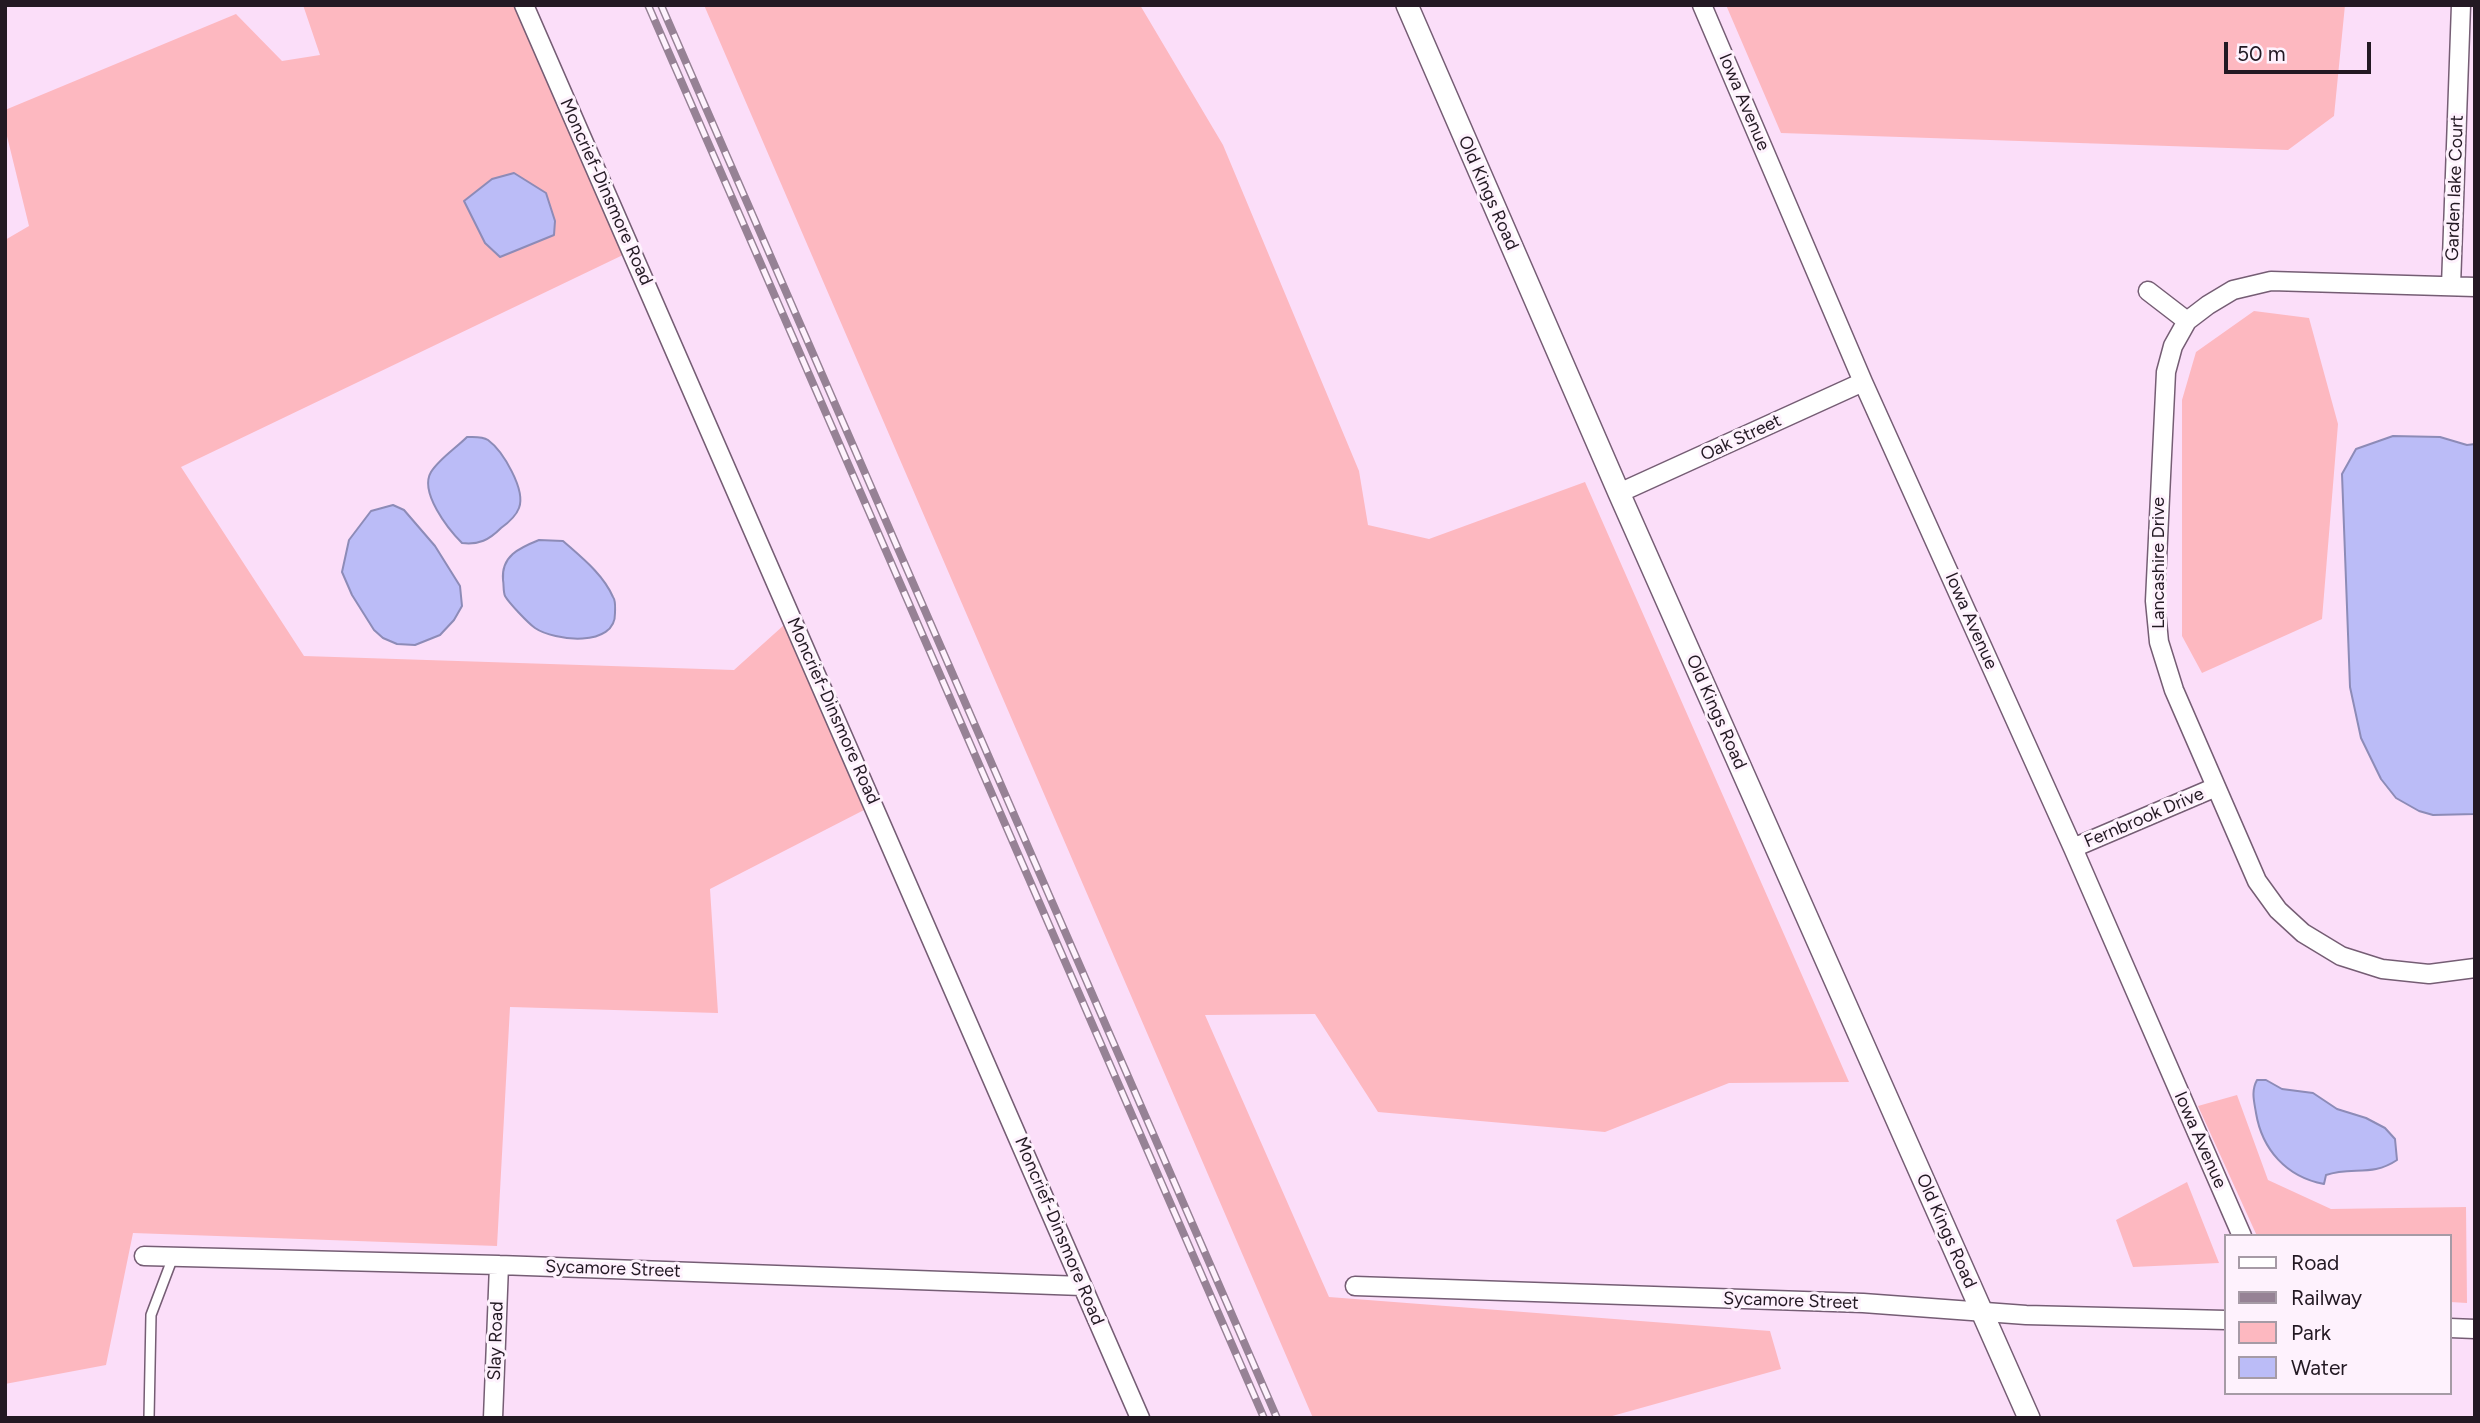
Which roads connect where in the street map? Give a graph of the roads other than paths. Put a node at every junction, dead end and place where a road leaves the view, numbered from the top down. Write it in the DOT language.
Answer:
graph roads {
  1 [pos="524,5"];
  2 [pos="1407,5"];
  3 [pos="1702,5"];
  4 [pos="2461,5"];
  5 [pos="2451,286"];
  6 [pos="2475,286"];
  7 [pos="2148,291"];
  8 [pos="2187,321"];
  9 [pos="1863,382"];
  10 [pos="1619,493"];
  11 [pos="2216,787"];
  12 [pos="2073,848"];
  13 [pos="2475,968"];
  14 [pos="2241,1234"];
  15 [pos="144,1256"];
  16 [pos="173,1257"];
  17 [pos="499,1265"];
  18 [pos="1082,1286"];
  19 [pos="1355,1286"];
  20 [pos="1982,1312"];
  21 [pos="2224,1320"];
  22 [pos="2452,1328"];
  23 [pos="2475,1329"];
  24 [pos="149,1418"];
  25 [pos="493,1418"];
  26 [pos="1140,1418"];
  27 [pos="2029,1418"];
  1 -- 18 [label="street, Moncrief-Dinsmore Road"];
  2 -- 10 [label="street, Old Kings Road"];
  3 -- 9 [label="street, Iowa Avenue"];
  4 -- 5 [label="street, Garden lake Court"];
  5 -- 6 [label="street, Lancashire Drive"];
  5 -- 8 [label="street, Lancashire Drive"];
  7 -- 8 [label="street"];
  8 -- 11 [label="street, Lancashire Drive"];
  9 -- 10 [label="street, Oak Street"];
  9 -- 12 [label="street, Iowa Avenue"];
  10 -- 20 [label="street, Old Kings Road"];
  11 -- 12 [label="street, Fernbrook Drive"];
  11 -- 13 [label="street, Lancashire Drive"];
  12 -- 14 [label="street, Iowa Avenue"];
  15 -- 16 [label="street, Sycamore Street"];
  16 -- 17 [label="street, Sycamore Street"];
  16 -- 24 [label="lane"];
  17 -- 18 [label="street, Sycamore Street"];
  17 -- 25 [label="street, Slay Road"];
  18 -- 26 [label="street, Moncrief-Dinsmore Road"];
  19 -- 20 [label="street, Sycamore Street"];
  20 -- 21 [label="street, Sycamore Street"];
  20 -- 27 [label="street, Old Kings Road"];
  22 -- 23 [label="street"];
}
